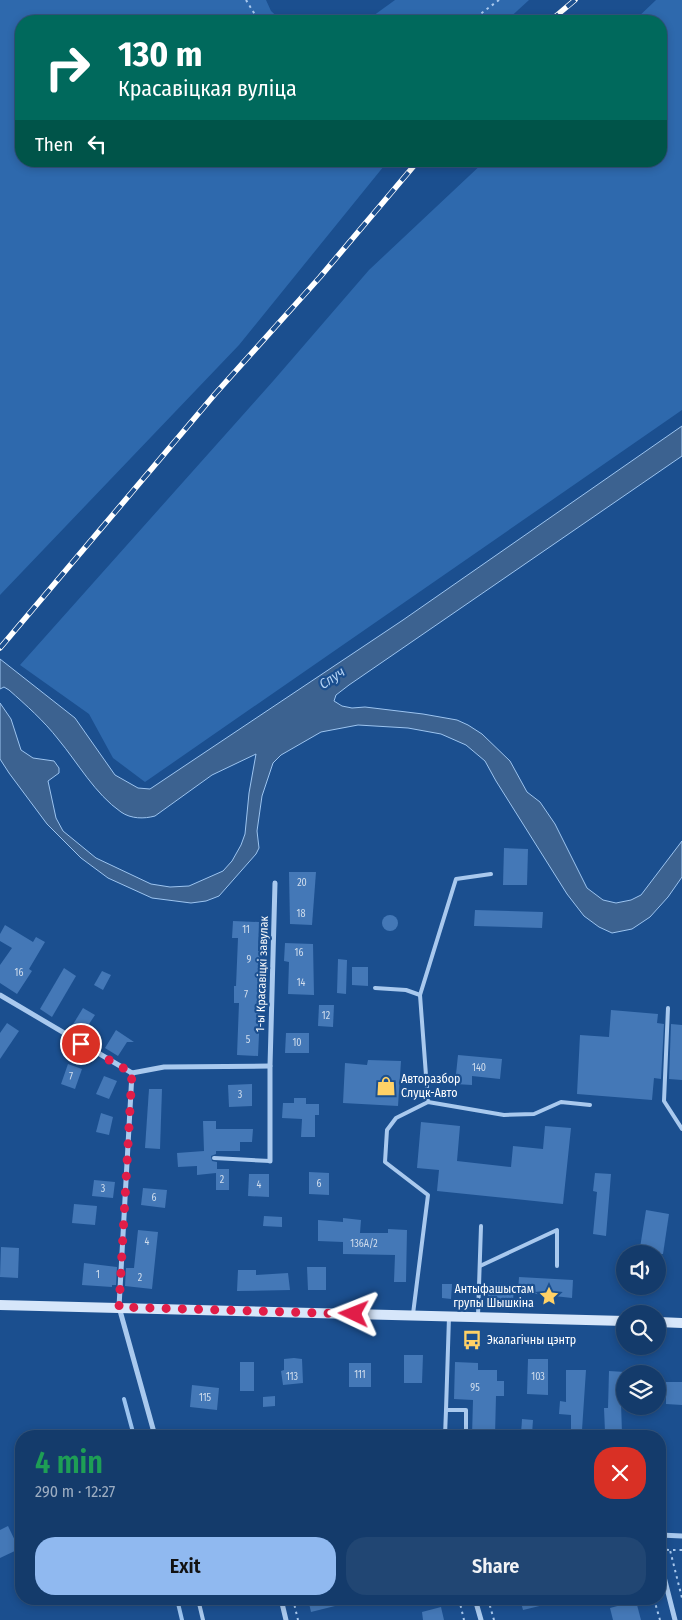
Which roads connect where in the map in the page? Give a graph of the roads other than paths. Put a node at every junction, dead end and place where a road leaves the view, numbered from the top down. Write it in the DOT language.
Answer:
graph roads {
  1 [pos="491,874"];
  2 [pos="275,883"];
  3 [pos="375,988"];
  4 [pos="0,995"];
  5 [pos="420,995"];
  6 [pos="668,1008"];
  7 [pos="270,1066"];
  8 [pos="132,1073"];
  9 [pos="428,1102"];
  10 [pos="590,1105"];
  11 [pos="682,1129"];
  12 [pos="214,1158"];
  13 [pos="270,1161"];
  14 [pos="481,1226"];
  15 [pos="480,1266"];
  16 [pos="557,1266"];
  17 [pos="0,1305"];
  18 [pos="119,1307"];
  19 [pos="412,1316"];
  20 [pos="448,1317"];
  21 [pos="478,1318"];
  22 [pos="616,1321"];
  23 [pos="666,1322"];
  24 [pos="682,1323"];
  25 [pos="446,1410"];
  26 [pos="153,1430"];
  27 [pos="445,1430"];
  28 [pos="466,1430"];
  29 [pos="666,1535"];
  30 [pos="682,1536"];
  31 [pos="666,1586"];
  32 [pos="199,1605"];
  33 [pos="282,1605"];
  34 [pos="477,1605"];
  35 [pos="203,1620"];
  36 [pos="286,1620"];
  37 [pos="481,1620"];
  38 [pos="674,1620"];
  1 -- 5 [label="lane"];
  2 -- 7 [label="street, 1-ы Красавіцкі завулак"];
  3 -- 5 [label="lane"];
  4 -- 8 [label="street"];
  5 -- 9 [label="lane"];
  6 -- 11 [label="lane"];
  7 -- 8 [label="street"];
  7 -- 13 [label="street, 1-ы Красавіцкі завулак"];
  8 -- 18 [label="street"];
  9 -- 10 [label="lane"];
  9 -- 19 [label="lane"];
  12 -- 13 [label="lane"];
  14 -- 15 [label="lane"];
  15 -- 16 [label="lane"];
  15 -- 21 [label="lane"];
  17 -- 18 [label="main road"];
  18 -- 19 [label="main road"];
  18 -- 26 [label="street"];
  19 -- 20 [label="main road"];
  20 -- 21 [label="main road"];
  20 -- 25 [label="lane"];
  21 -- 22 [label="main road"];
  23 -- 24 [label="main road"];
  25 -- 27 [label="lane"];
  25 -- 28 [label="lane"];
  29 -- 30 [label="street"];
  31 -- 38 [label="street"];
  32 -- 35 [label="lane"];
  33 -- 36 [label="street"];
  34 -- 37 [label="street"];
}
